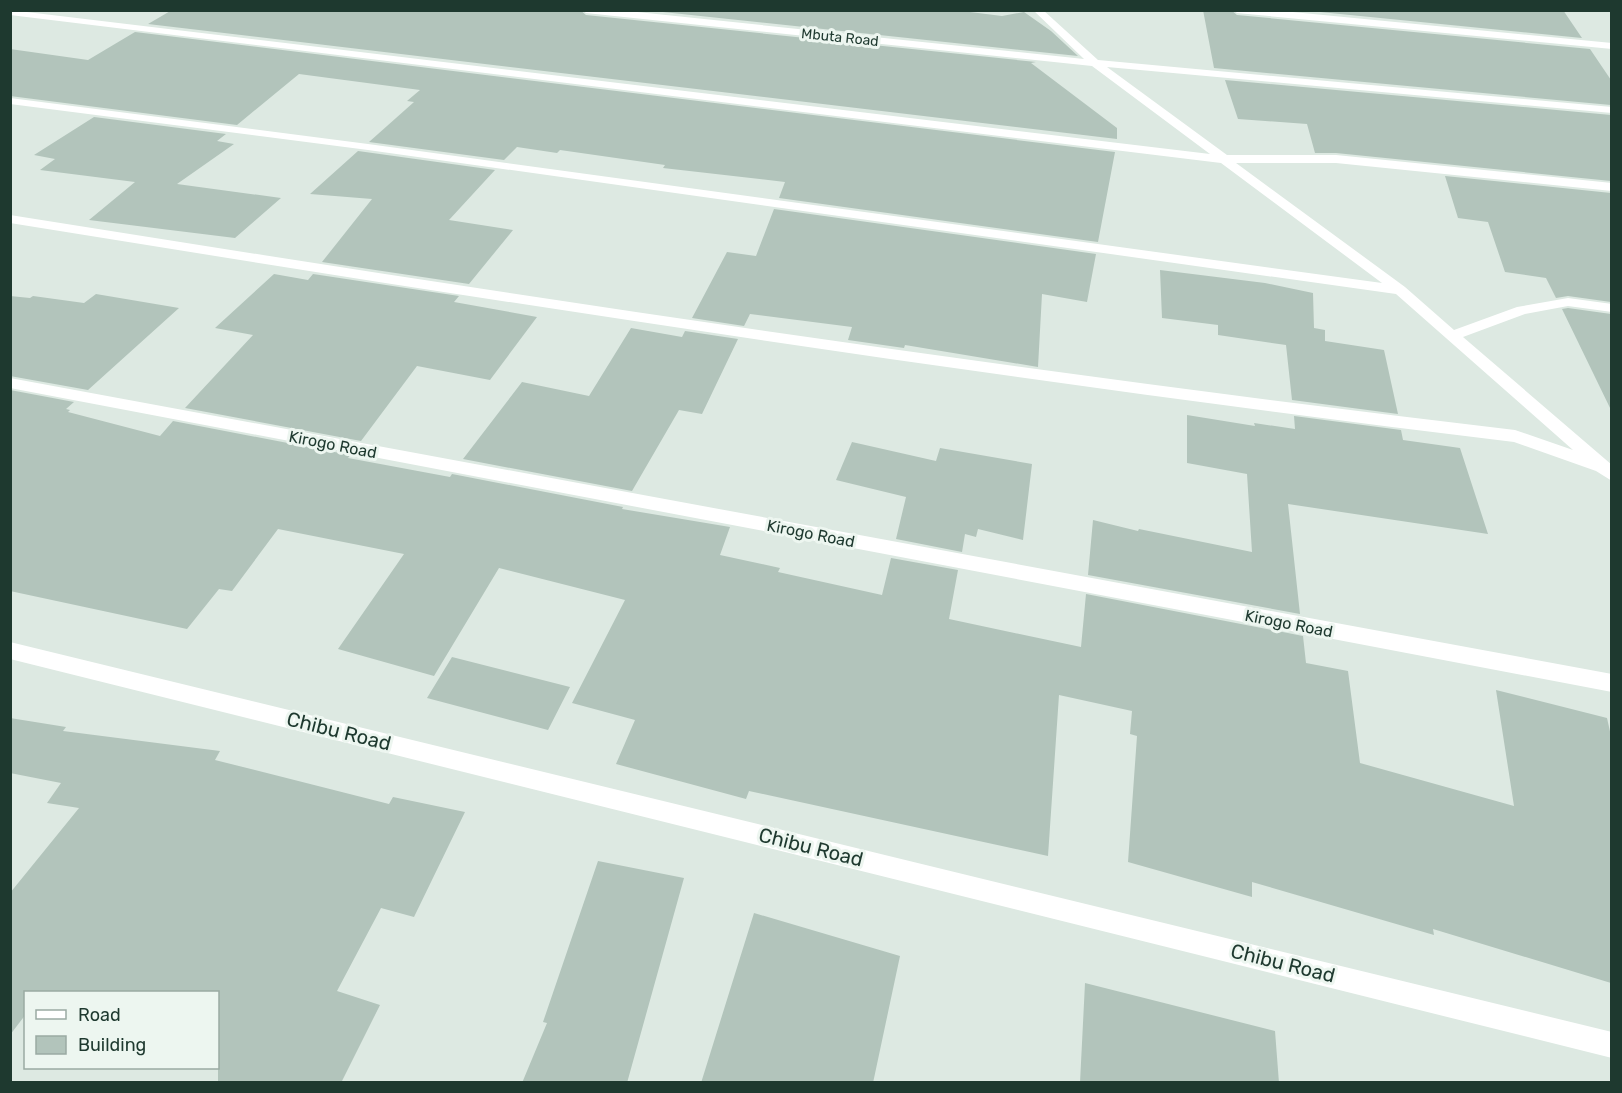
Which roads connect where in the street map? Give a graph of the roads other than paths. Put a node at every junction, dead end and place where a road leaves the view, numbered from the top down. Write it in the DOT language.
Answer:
graph roads {
  1 [pos="586,10"];
  2 [pos="1037,10"];
  3 [pos="1238,10"];
  4 [pos="10,12"];
  5 [pos="1611,46"];
  6 [pos="1095,63"];
  7 [pos="10,101"];
  8 [pos="1611,110"];
  9 [pos="1221,159"];
  10 [pos="1611,187"];
  11 [pos="10,219"];
  12 [pos="1400,290"];
  13 [pos="1611,308"];
  14 [pos="1451,336"];
  15 [pos="10,383"];
  16 [pos="1606,470"];
  17 [pos="10,650"];
  18 [pos="1611,683"];
  19 [pos="1611,1044"];
  1 -- 6 [label="street, Mbuta Road"];
  2 -- 6 [label="street"];
  3 -- 5 [label="street"];
  4 -- 9 [label="street"];
  6 -- 8 [label="street, Mbuta Road"];
  6 -- 9 [label="street"];
  7 -- 12 [label="street"];
  9 -- 10 [label="street"];
  9 -- 12 [label="street"];
  11 -- 16 [label="street"];
  12 -- 14 [label="street"];
  13 -- 14 [label="street"];
  14 -- 16 [label="street"];
  15 -- 18 [label="street, Kirogo Road"];
  17 -- 19 [label="street, Chibu Road"];
}
